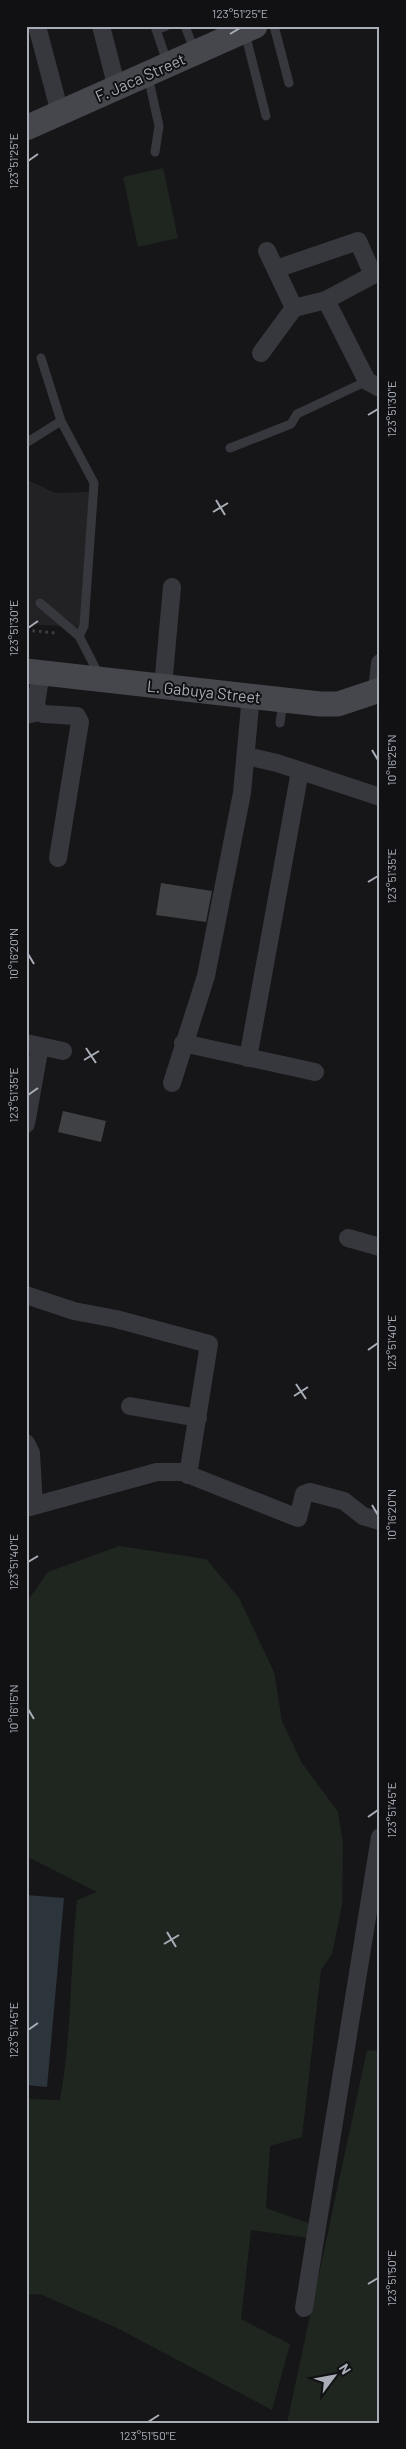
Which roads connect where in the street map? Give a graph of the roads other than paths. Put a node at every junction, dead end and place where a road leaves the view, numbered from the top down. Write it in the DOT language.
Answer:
graph roads {
  1 [pos="37,26"];
  2 [pos="166,26"];
  3 [pos="185,26"];
  4 [pos="274,26"];
  5 [pos="155,28"];
  6 [pos="102,30"];
  7 [pos="239,30"];
  8 [pos="195,53"];
  9 [pos="158,69"];
  10 [pos="289,82"];
  11 [pos="117,88"];
  12 [pos="60,113"];
  13 [pos="266,116"];
  14 [pos="26,128"];
  15 [pos="154,152"];
  16 [pos="267,251"];
  17 [pos="276,269"];
  18 [pos="326,300"];
  19 [pos="294,308"];
  20 [pos="261,353"];
  21 [pos="41,358"];
  22 [pos="373,385"];
  23 [pos="62,422"];
  24 [pos="26,443"];
  25 [pos="230,448"];
  26 [pos="172,587"];
  27 [pos="40,603"];
  28 [pos="79,636"];
  29 [pos="380,664"];
  30 [pos="33,672"];
  31 [pos="102,680"];
  32 [pos="163,686"];
  33 [pos="379,690"];
  34 [pos="250,695"];
  35 [pos="33,713"];
  36 [pos="247,756"];
  37 [pos="300,771"];
  38 [pos="380,797"];
  39 [pos="58,858"];
  40 [pos="183,1043"];
  41 [pos="33,1044"];
  42 [pos="62,1051"];
  43 [pos="248,1058"];
  44 [pos="316,1072"];
  45 [pos="172,1083"];
  46 [pos="26,1124"];
  47 [pos="348,1238"];
  48 [pos="380,1247"];
  49 [pos="26,1295"];
  50 [pos="130,1406"];
  51 [pos="198,1418"];
  52 [pos="26,1443"];
  53 [pos="188,1475"];
  54 [pos="30,1507"];
  55 [pos="380,1521"];
  56 [pos="380,1837"];
  57 [pos="304,2308"];
  1 -- 12 [label="street"];
  2 -- 5 [label="lane"];
  3 -- 8 [label="lane"];
  4 -- 10 [label="lane"];
  5 -- 9 [label="lane"];
  6 -- 11 [label="street"];
  7 -- 8 [label="street, F. Jaca Street"];
  7 -- 13 [label="lane"];
  8 -- 9 [label="street, F. Jaca Street"];
  9 -- 11 [label="street, F. Jaca Street"];
  9 -- 15 [label="lane"];
  11 -- 12 [label="street, F. Jaca Street"];
  12 -- 14 [label="street, F. Jaca Street"];
  16 -- 17 [label="street"];
  17 -- 18 [label="street"];
  17 -- 19 [label="street"];
  18 -- 19 [label="street"];
  18 -- 22 [label="street"];
  19 -- 20 [label="street"];
  21 -- 23 [label="lane"];
  22 -- 25 [label="lane"];
  23 -- 24 [label="lane"];
  23 -- 28 [label="lane"];
  26 -- 32 [label="street"];
  27 -- 28 [label="lane"];
  28 -- 31 [label="lane"];
  29 -- 33 [label="street"];
  30 -- 31 [label="street, L. Gabuya Street"];
  30 -- 35 [label="street"];
  31 -- 32 [label="street, L. Gabuya Street"];
  32 -- 34 [label="street, L. Gabuya Street"];
  33 -- 34 [label="street, L. Gabuya Street"];
  34 -- 36 [label="street"];
  35 -- 39 [label="street"];
  36 -- 37 [label="street"];
  36 -- 40 [label="street"];
  37 -- 38 [label="street"];
  37 -- 43 [label="street"];
  40 -- 43 [label="street"];
  40 -- 45 [label="street"];
  41 -- 42 [label="street"];
  41 -- 46 [label="street"];
  43 -- 44 [label="street"];
  47 -- 48 [label="street"];
  49 -- 51 [label="street"];
  50 -- 51 [label="street"];
  51 -- 53 [label="street"];
  52 -- 54 [label="street"];
  53 -- 54 [label="street"];
  53 -- 55 [label="street"];
  56 -- 57 [label="street"];
}
